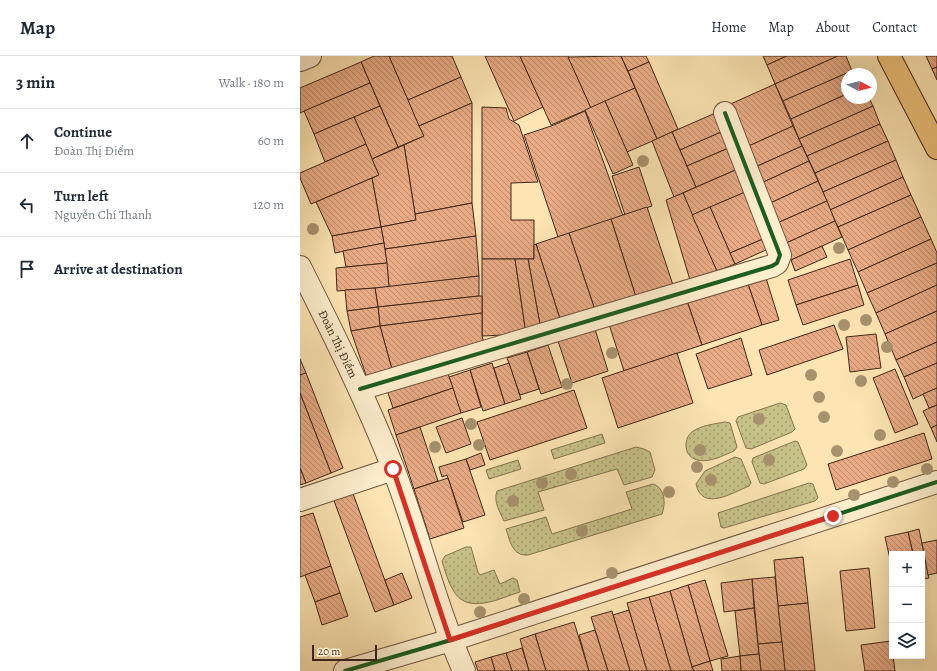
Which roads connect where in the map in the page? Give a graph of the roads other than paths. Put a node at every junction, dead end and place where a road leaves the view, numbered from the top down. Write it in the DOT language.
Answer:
graph roads {
  1 [pos="310,56"];
  2 [pos="889,56"];
  3 [pos="300,60"];
  4 [pos="725,113"];
  5 [pos="937,148"];
  6 [pos="300,267"];
  7 [pos="360,389"];
  8 [pos="393,469"];
  9 [pos="937,482"];
  10 [pos="300,500"];
  11 [pos="450,640"];
  12 [pos="345,671"];
  13 [pos="464,671"];
  1 -- 3 [label="street"];
  2 -- 5 [label="main road"];
  4 -- 7 [label="street"];
  6 -- 7 [label="street, Đoàn Thị Điểm"];
  7 -- 8 [label="street, Đoàn Thị Điểm"];
  8 -- 10 [label="street"];
  8 -- 11 [label="street, Đoàn Thị Điểm"];
  9 -- 11 [label="street"];
  11 -- 12 [label="street"];
  11 -- 13 [label="street, Đoàn Thị Điểm"];
}
